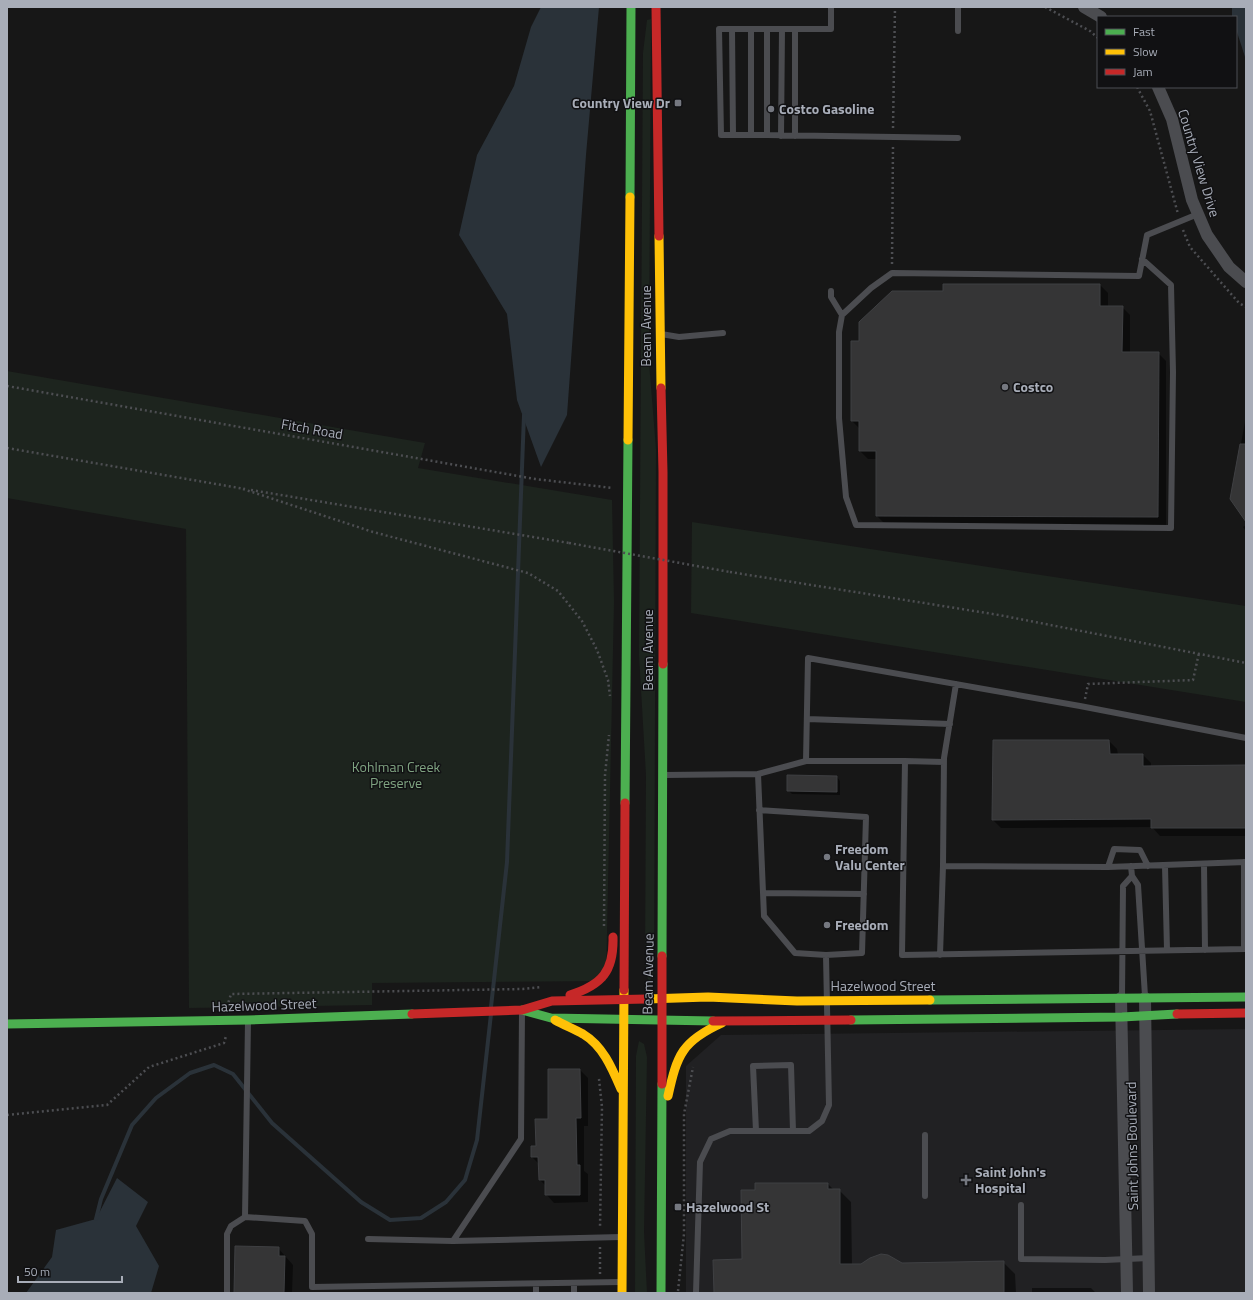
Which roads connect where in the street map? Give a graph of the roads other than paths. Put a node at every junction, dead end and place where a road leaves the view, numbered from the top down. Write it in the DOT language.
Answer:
graph roads {
  1 [pos="631,7"];
  2 [pos="656,7"];
  3 [pos="831,7"];
  4 [pos="958,7"];
  5 [pos="1084,7"];
  6 [pos="1099,16"];
  7 [pos="732,29"];
  8 [pos="751,29"];
  9 [pos="767,29"];
  10 [pos="782,29"];
  11 [pos="795,29"];
  12 [pos="958,31"];
  13 [pos="1158,88"];
  14 [pos="733,135"];
  15 [pos="751,135"];
  16 [pos="767,135"];
  17 [pos="781,136"];
  18 [pos="795,136"];
  19 [pos="958,138"];
  20 [pos="1198,214"];
  21 [pos="1142,260"];
  22 [pos="1246,282"];
  23 [pos="831,291"];
  24 [pos="842,315"];
  25 [pos="723,333"];
  26 [pos="659,334"];
  27 [pos="956,684"];
  28 [pos="807,719"];
  29 [pos="950,724"];
  30 [pos="1246,738"];
  31 [pos="806,761"];
  32 [pos="905,761"];
  33 [pos="944,762"];
  34 [pos="758,774"];
  35 [pos="662,775"];
  36 [pos="625,808"];
  37 [pos="759,810"];
  38 [pos="616,844"];
  39 [pos="1245,862"];
  40 [pos="1204,864"];
  41 [pos="943,866"];
  42 [pos="1132,866"];
  43 [pos="1148,866"];
  44 [pos="1165,866"];
  45 [pos="1108,867"];
  46 [pos="1132,876"];
  47 [pos="763,893"];
  48 [pos="864,894"];
  49 [pos="613,927"];
  50 [pos="1245,949"];
  51 [pos="1142,950"];
  52 [pos="1167,950"];
  53 [pos="1205,950"];
  54 [pos="1123,951"];
  55 [pos="826,955"];
  56 [pos="940,955"];
  57 [pos="1246,997"];
  58 [pos="624,998"];
  59 [pos="662,998"];
  60 [pos="1121,998"];
  61 [pos="1145,998"];
  62 [pos="552,1000"];
  63 [pos="828,1000"];
  64 [pos="522,1010"];
  65 [pos="1246,1013"];
  66 [pos="1146,1017"];
  67 [pos="552,1018"];
  68 [pos="624,1018"];
  69 [pos="1122,1018"];
  70 [pos="662,1019"];
  71 [pos="248,1020"];
  72 [pos="828,1020"];
  73 [pos="727,1021"];
  74 [pos="7,1024"];
  75 [pos="624,1096"];
  76 [pos="662,1122"];
  77 [pos="756,1131"];
  78 [pos="793,1131"];
  79 [pos="925,1136"];
  80 [pos="925,1196"];
  81 [pos="1021,1205"];
  82 [pos="245,1217"];
  83 [pos="623,1237"];
  84 [pos="368,1239"];
  85 [pos="453,1241"];
  86 [pos="1126,1258"];
  87 [pos="1149,1258"];
  88 [pos="622,1282"];
  89 [pos="574,1283"];
  90 [pos="536,1284"];
  91 [pos="392,1286"];
  92 [pos="312,1290"];
  93 [pos="354,1290"];
  94 [pos="227,1293"];
  95 [pos="393,1293"];
  96 [pos="536,1293"];
  97 [pos="574,1293"];
  98 [pos="622,1293"];
  99 [pos="661,1293"];
  100 [pos="696,1293"];
  101 [pos="1127,1293"];
  102 [pos="1149,1293"];
  1 -- 36 [label="street, Beam Avenue"];
  2 -- 26 [label="street, Beam Avenue"];
  3 -- 11 [label="lane"];
  4 -- 12 [label="lane"];
  5 -- 6 [label="street"];
  7 -- 8 [label="lane"];
  7 -- 14 [label="lane"];
  7 -- 14 [label="lane"];
  8 -- 9 [label="lane"];
  8 -- 15 [label="lane"];
  9 -- 10 [label="lane"];
  9 -- 16 [label="lane"];
  10 -- 11 [label="lane"];
  10 -- 17 [label="lane"];
  11 -- 18 [label="lane"];
  13 -- 20 [label="street, Country View Drive"];
  14 -- 15 [label="lane"];
  15 -- 16 [label="lane"];
  16 -- 17 [label="lane"];
  17 -- 18 [label="lane"];
  18 -- 19 [label="lane"];
  20 -- 21 [label="lane"];
  20 -- 22 [label="street, Country View Drive"];
  21 -- 24 [label="lane"];
  21 -- 24 [label="lane"];
  23 -- 24 [label="lane"];
  25 -- 26 [label="lane"];
  26 -- 35 [label="street, Beam Avenue"];
  27 -- 28 [label="lane"];
  27 -- 29 [label="lane"];
  27 -- 30 [label="lane"];
  28 -- 29 [label="lane"];
  28 -- 31 [label="lane"];
  29 -- 33 [label="lane"];
  31 -- 32 [label="lane"];
  31 -- 34 [label="lane"];
  32 -- 33 [label="lane"];
  32 -- 56 [label="lane"];
  33 -- 41 [label="lane"];
  34 -- 35 [label="lane"];
  34 -- 37 [label="lane"];
  35 -- 59 [label="street, Beam Avenue"];
  36 -- 38 [label="street"];
  36 -- 58 [label="street, Beam Avenue"];
  37 -- 47 [label="lane"];
  37 -- 48 [label="lane"];
  39 -- 40 [label="lane"];
  39 -- 50 [label="lane"];
  40 -- 44 [label="lane"];
  40 -- 53 [label="lane"];
  41 -- 45 [label="lane"];
  41 -- 56 [label="lane"];
  42 -- 43 [label="lane"];
  42 -- 45 [label="lane"];
  42 -- 46 [label="lane"];
  43 -- 44 [label="lane"];
  43 -- 45 [label="lane"];
  44 -- 52 [label="lane"];
  46 -- 51 [label="lane"];
  46 -- 54 [label="lane"];
  47 -- 48 [label="lane"];
  47 -- 55 [label="lane"];
  48 -- 55 [label="lane"];
  49 -- 62 [label="street"];
  50 -- 53 [label="lane"];
  51 -- 52 [label="lane"];
  51 -- 54 [label="lane"];
  51 -- 61 [label="lane"];
  52 -- 53 [label="lane"];
  54 -- 56 [label="lane"];
  54 -- 60 [label="lane"];
  55 -- 63 [label="lane"];
  57 -- 61 [label="street, Hazelwood Street"];
  58 -- 59 [label="street, Hazelwood Street"];
  58 -- 62 [label="street, Hazelwood Street"];
  58 -- 68 [label="street, Beam Avenue"];
  59 -- 63 [label="street, Hazelwood Street"];
  59 -- 70 [label="street, Beam Avenue"];
  60 -- 61 [label="street, Hazelwood Street"];
  60 -- 63 [label="street, Hazelwood Street"];
  60 -- 69 [label="street, Saint Johns Boulevard"];
  61 -- 66 [label="street, Saint Johns Boulevard"];
  62 -- 64 [label="street, Hazelwood Street"];
  63 -- 72 [label="lane"];
  64 -- 67 [label="street, Hazelwood Street"];
  64 -- 71 [label="street, Hazelwood Street"];
  64 -- 85 [label="lane"];
  65 -- 66 [label="street, Hazelwood Street"];
  66 -- 69 [label="street, Hazelwood Street"];
  66 -- 87 [label="street, Saint Johns Boulevard"];
  67 -- 68 [label="street, Hazelwood Street"];
  67 -- 75 [label="street"];
  68 -- 70 [label="street, Hazelwood Street"];
  68 -- 75 [label="street, Beam Avenue"];
  69 -- 72 [label="street, Hazelwood Street"];
  69 -- 86 [label="street, Saint Johns Boulevard"];
  70 -- 73 [label="street, Hazelwood Street"];
  70 -- 76 [label="street, Beam Avenue"];
  71 -- 74 [label="street, Hazelwood Street"];
  71 -- 82 [label="lane"];
  72 -- 73 [label="street, Hazelwood Street"];
  72 -- 78 [label="lane"];
  73 -- 76 [label="street"];
  75 -- 83 [label="street, Beam Avenue"];
  76 -- 99 [label="street, Beam Avenue"];
  77 -- 78 [label="lane"];
  77 -- 78 [label="lane"];
  77 -- 100 [label="lane"];
  79 -- 80 [label="lane"];
  81 -- 86 [label="lane"];
  82 -- 92 [label="lane"];
  82 -- 94 [label="lane"];
  83 -- 85 [label="lane"];
  83 -- 88 [label="street, Beam Avenue"];
  84 -- 85 [label="lane"];
  86 -- 87 [label="lane"];
  86 -- 101 [label="street, Saint Johns Boulevard"];
  87 -- 102 [label="street, Saint Johns Boulevard"];
  88 -- 89 [label="lane"];
  88 -- 98 [label="street, Beam Avenue"];
  89 -- 90 [label="lane"];
  89 -- 97 [label="lane"];
  90 -- 91 [label="lane"];
  90 -- 96 [label="lane"];
  91 -- 93 [label="lane"];
  91 -- 95 [label="lane"];
  92 -- 93 [label="lane"];
}
